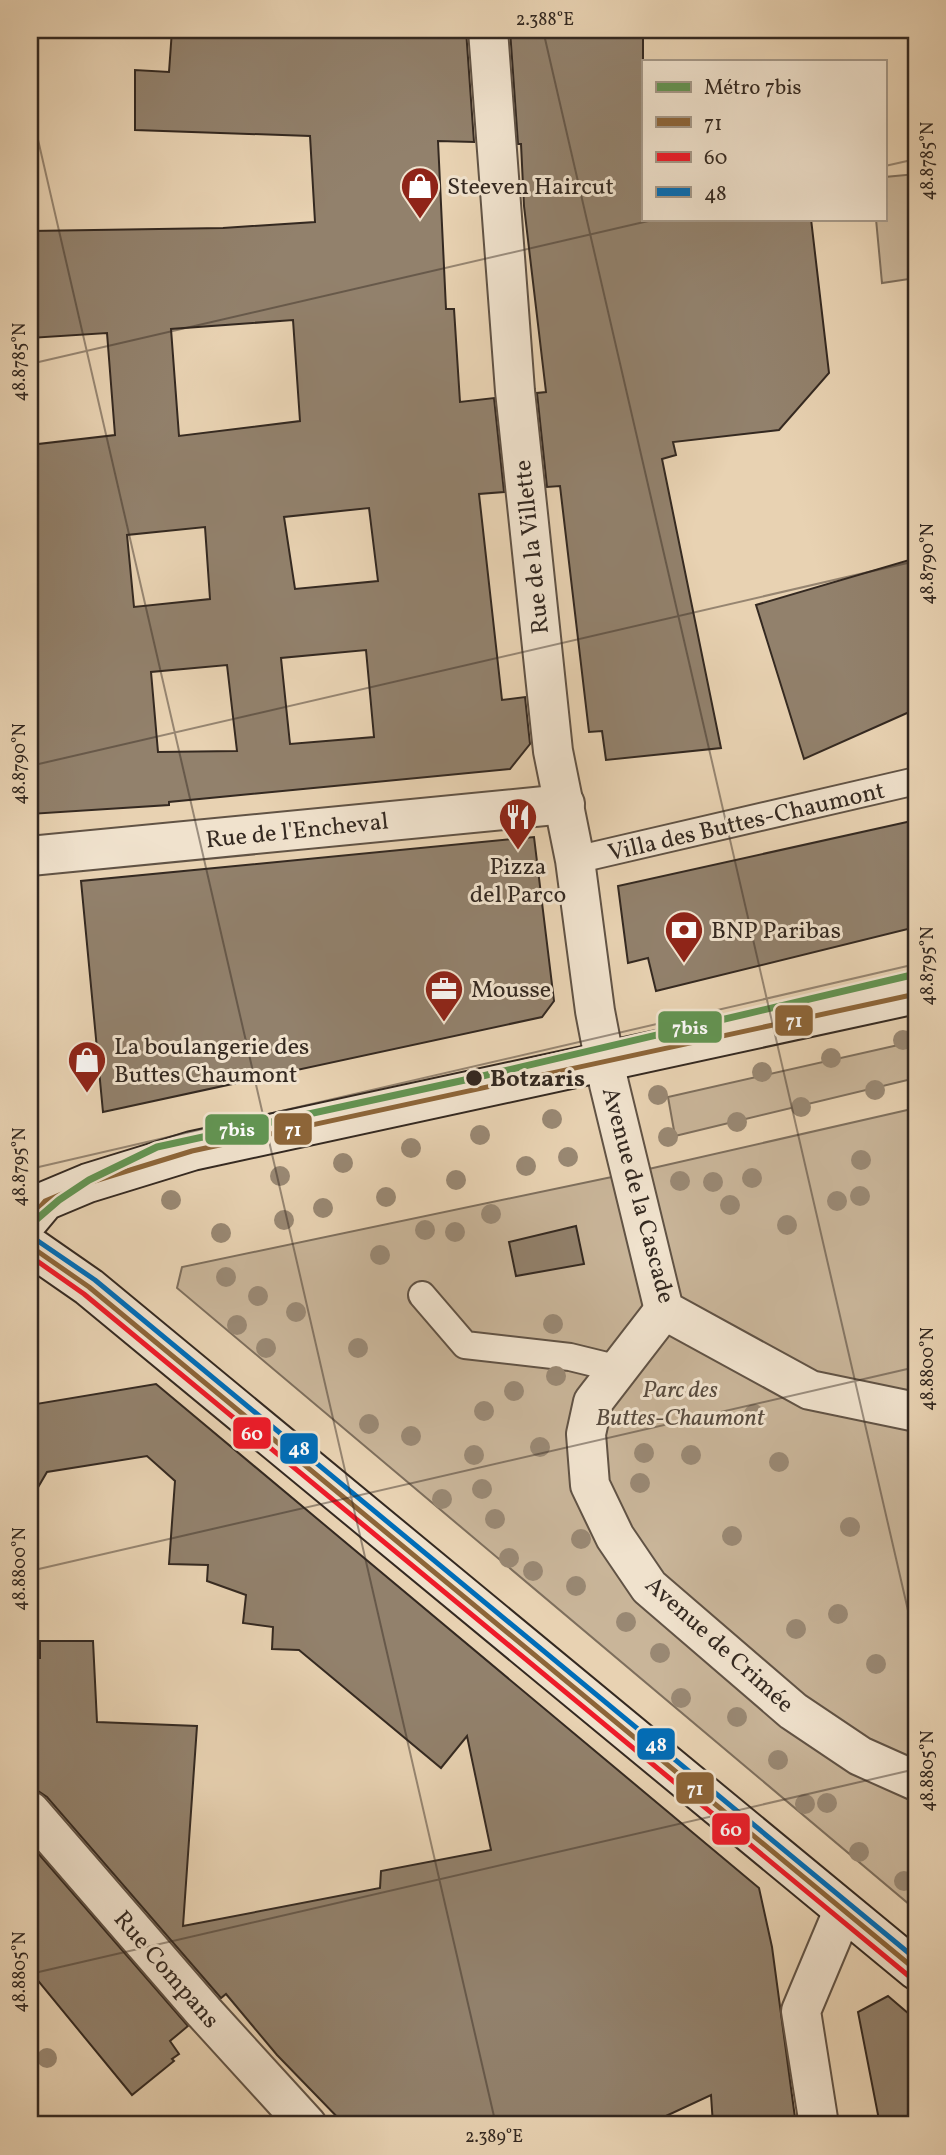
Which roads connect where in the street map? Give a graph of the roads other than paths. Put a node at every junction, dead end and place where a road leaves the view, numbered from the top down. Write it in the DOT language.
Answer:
graph roads {
  1 [pos="488,30"];
  2 [pos="916,781"];
  3 [pos="565,804"];
  4 [pos="30,856"];
  5 [pos="575,860"];
  6 [pos="916,995"];
  7 [pos="605,1061"];
  8 [pos="30,1219"];
  9 [pos="30,1246"];
  10 [pos="422,1295"];
  11 [pos="664,1310"];
  12 [pos="619,1369"];
  13 [pos="916,1412"];
  14 [pos="916,1781"];
  15 [pos="30,1811"];
  16 [pos="843,1911"];
  17 [pos="916,1970"];
  18 [pos="307,2125"];
  19 [pos="819,2125"];
  1 -- 3 [label="street, Rue de la Villette"];
  2 -- 5 [label="lane, Villa des Buttes-Chaumont"];
  3 -- 4 [label="street, Rue de l'Encheval"];
  3 -- 5 [label="street, Rue de la Villette"];
  5 -- 7 [label="street, Rue de la Villette"];
  6 -- 7 [label="street"];
  7 -- 8 [label="street"];
  7 -- 11 [label="street, Avenue de la Cascade"];
  9 -- 16 [label="street"];
  10 -- 12 [label="lane"];
  11 -- 12 [label="street, Avenue de Crimée"];
  11 -- 13 [label="street, Avenue de la Cascade"];
  12 -- 14 [label="street, Avenue de Crimée"];
  15 -- 18 [label="street, Rue Compans"];
  16 -- 17 [label="street"];
  16 -- 19 [label="street"];
}
